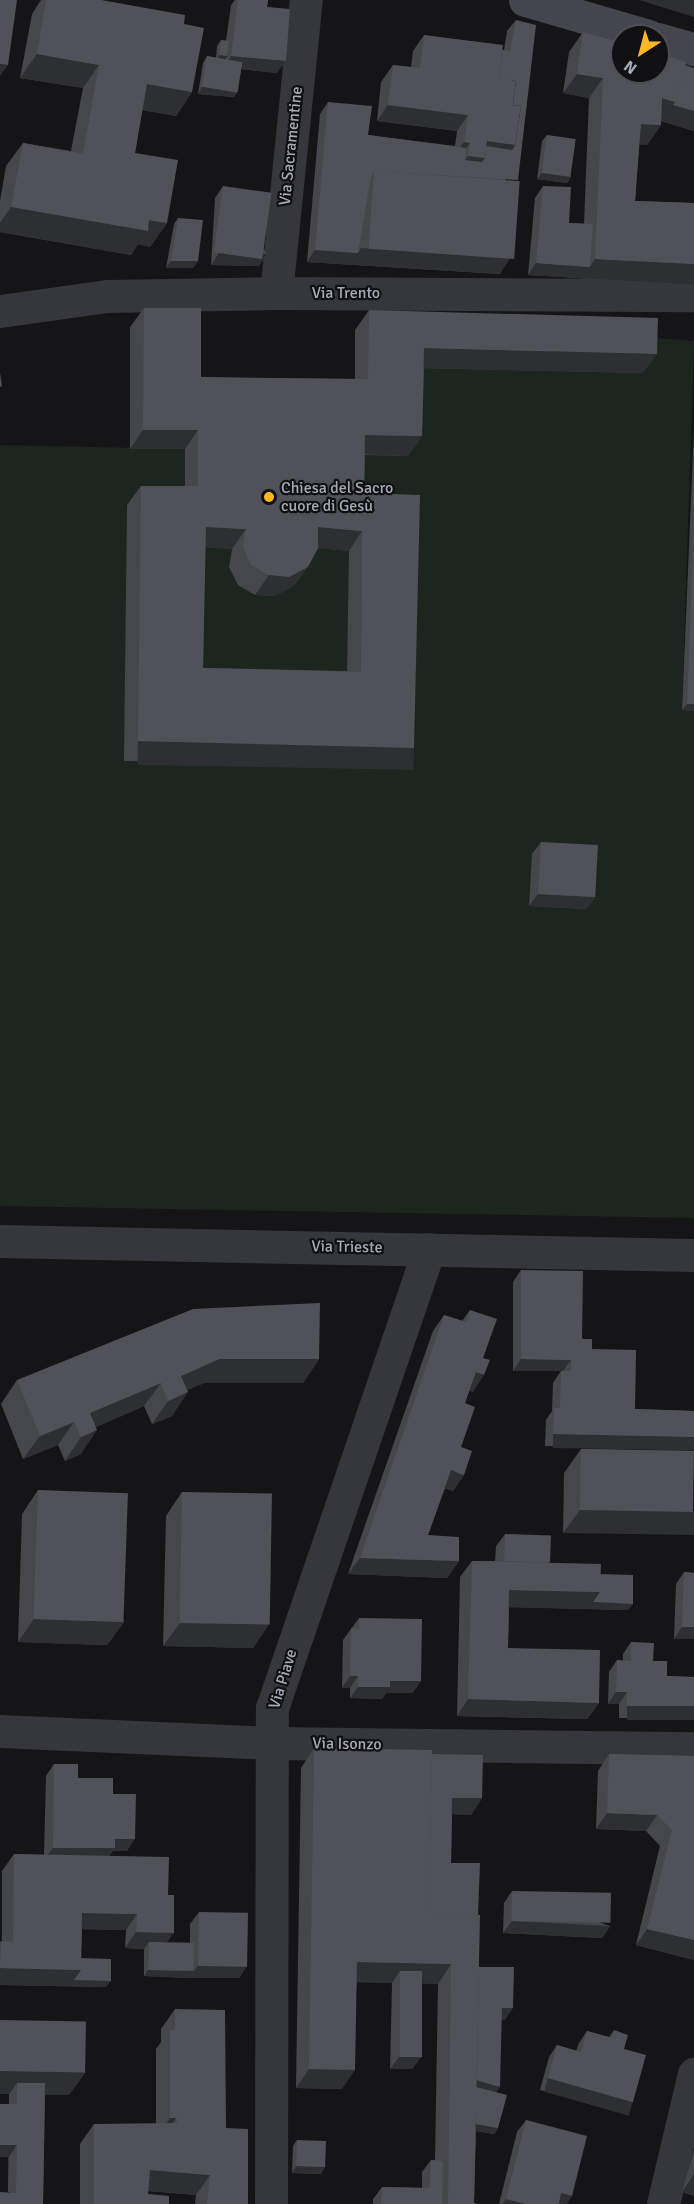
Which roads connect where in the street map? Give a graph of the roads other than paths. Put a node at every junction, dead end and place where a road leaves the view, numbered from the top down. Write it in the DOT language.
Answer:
graph roads {
  1 [pos="306,0"];
  2 [pos="525,0"];
  3 [pos="610,25"];
  4 [pos="670,42"];
  5 [pos="694,49"];
  6 [pos="276,293"];
  7 [pos="694,296"];
  8 [pos="0,311"];
  9 [pos="0,1241"];
  10 [pos="429,1249"];
  11 [pos="694,1255"];
  12 [pos="0,1731"];
  13 [pos="272,1743"];
  14 [pos="694,1748"];
  15 [pos="694,2074"];
  16 [pos="667,2203"];
  17 [pos="271,2204"];
  1 -- 6 [label="street, Via Sacramentine"];
  2 -- 3 [label="street"];
  4 -- 5 [label="street"];
  6 -- 7 [label="street, Via Trento"];
  6 -- 8 [label="street, Via Trento"];
  9 -- 10 [label="street, Via Trieste"];
  10 -- 11 [label="street, Via Trieste"];
  10 -- 13 [label="street, Via Piave"];
  12 -- 13 [label="street, Via Isonzo"];
  13 -- 14 [label="street, Via Isonzo"];
  13 -- 17 [label="street, Via Piave"];
  15 -- 16 [label="street"];
}
